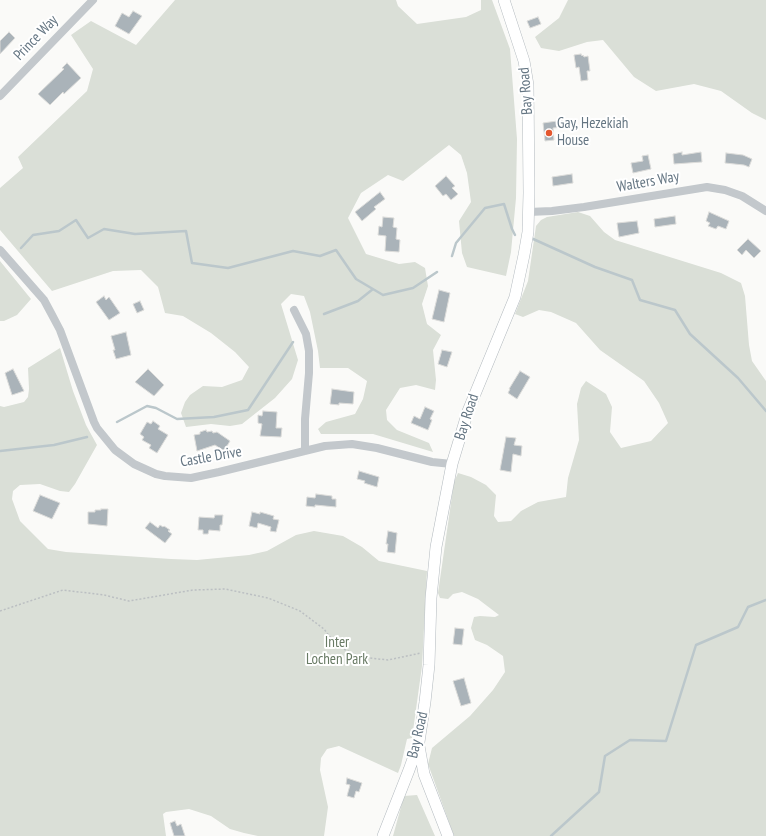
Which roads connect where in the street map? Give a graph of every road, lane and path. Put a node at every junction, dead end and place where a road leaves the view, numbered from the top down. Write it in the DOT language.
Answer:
graph roads {
  1 [pos="93,0"];
  2 [pos="504,0"];
  3 [pos="0,96"];
  4 [pos="766,211"];
  5 [pos="528,212"];
  6 [pos="0,250"];
  7 [pos="294,310"];
  8 [pos="305,451"];
  9 [pos="452,464"];
  10 [pos="0,611"];
  11 [pos="429,652"];
  12 [pos="419,742"];
  13 [pos="383,836"];
  14 [pos="448,836"];
  1 -- 3 [label="street, Prince Way"];
  2 -- 5 [label="main road, Bay Road"];
  4 -- 5 [label="street, Walters Way"];
  5 -- 9 [label="main road, Bay Road"];
  6 -- 8 [label="street, Castle Drive"];
  7 -- 8 [label="street"];
  8 -- 9 [label="street, Castle Drive"];
  9 -- 11 [label="main road, Bay Road"];
  10 -- 11 [label="path"];
  11 -- 12 [label="main road, Bay Road"];
  12 -- 13 [label="main road, Bay Road"];
  12 -- 14 [label="main road"];
}
